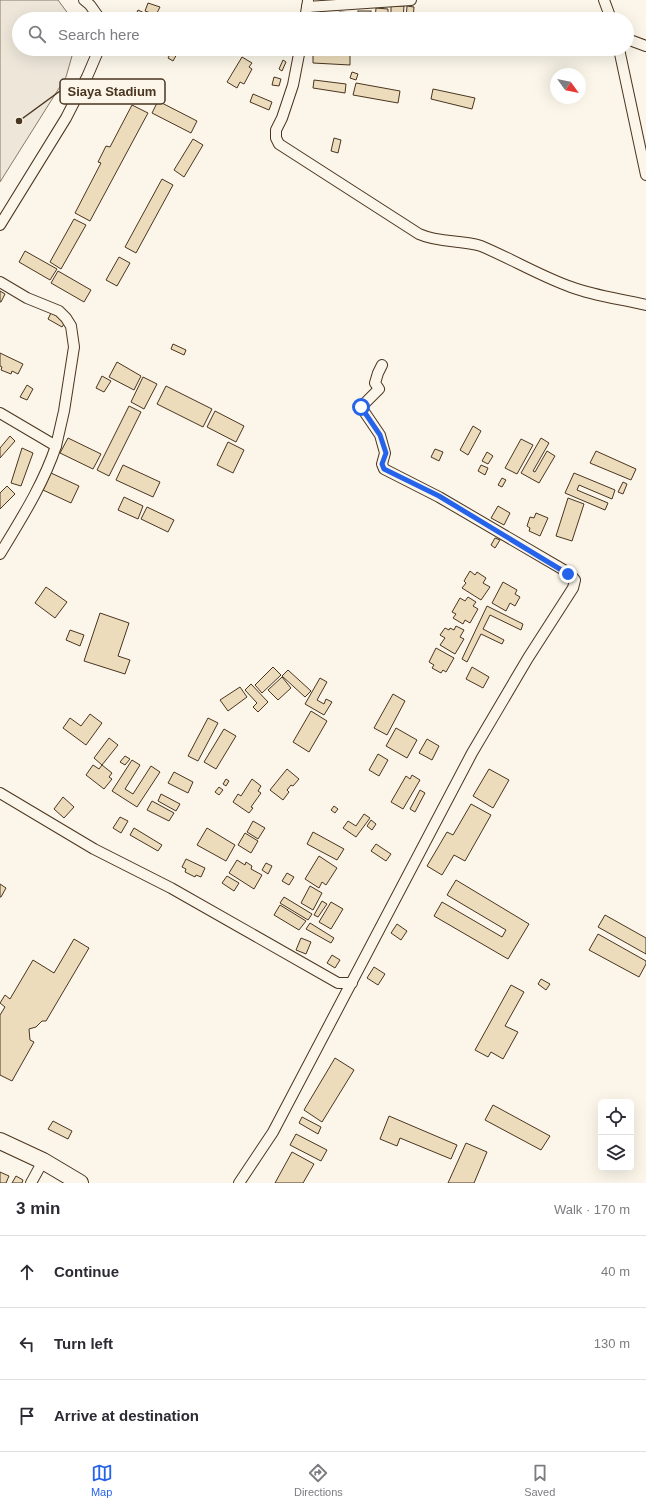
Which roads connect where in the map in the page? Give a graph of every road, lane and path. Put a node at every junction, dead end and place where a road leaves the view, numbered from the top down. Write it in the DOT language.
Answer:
graph roads {
  1 [pos="84,0"];
  2 [pos="411,0"];
  3 [pos="604,0"];
  4 [pos="308,3"];
  5 [pos="95,12"];
  6 [pos="608,12"];
  7 [pos="634,42"];
  8 [pos="646,46"];
  9 [pos="96,56"];
  10 [pos="299,56"];
  11 [pos="620,56"];
  12 [pos="646,175"];
  13 [pos="0,225"];
  14 [pos="0,282"];
  15 [pos="646,305"];
  16 [pos="382,365"];
  17 [pos="0,413"];
  18 [pos="56,446"];
  19 [pos="0,554"];
  20 [pos="0,793"];
  21 [pos="352,983"];
  22 [pos="0,1141"];
  23 [pos="43,1160"];
  24 [pos="31,1183"];
  25 [pos="80,1183"];
  26 [pos="239,1183"];
  1 -- 5 [label="street"];
  2 -- 4 [label="street"];
  3 -- 6 [label="street"];
  7 -- 8 [label="street"];
  9 -- 13 [label="street"];
  10 -- 15 [label="street"];
  11 -- 12 [label="street"];
  14 -- 18 [label="street"];
  16 -- 21 [label="street"];
  17 -- 18 [label="street"];
  18 -- 19 [label="street"];
  20 -- 21 [label="street"];
  21 -- 26 [label="street"];
  22 -- 23 [label="highway"];
  23 -- 24 [label="street"];
  23 -- 25 [label="highway"];
}
